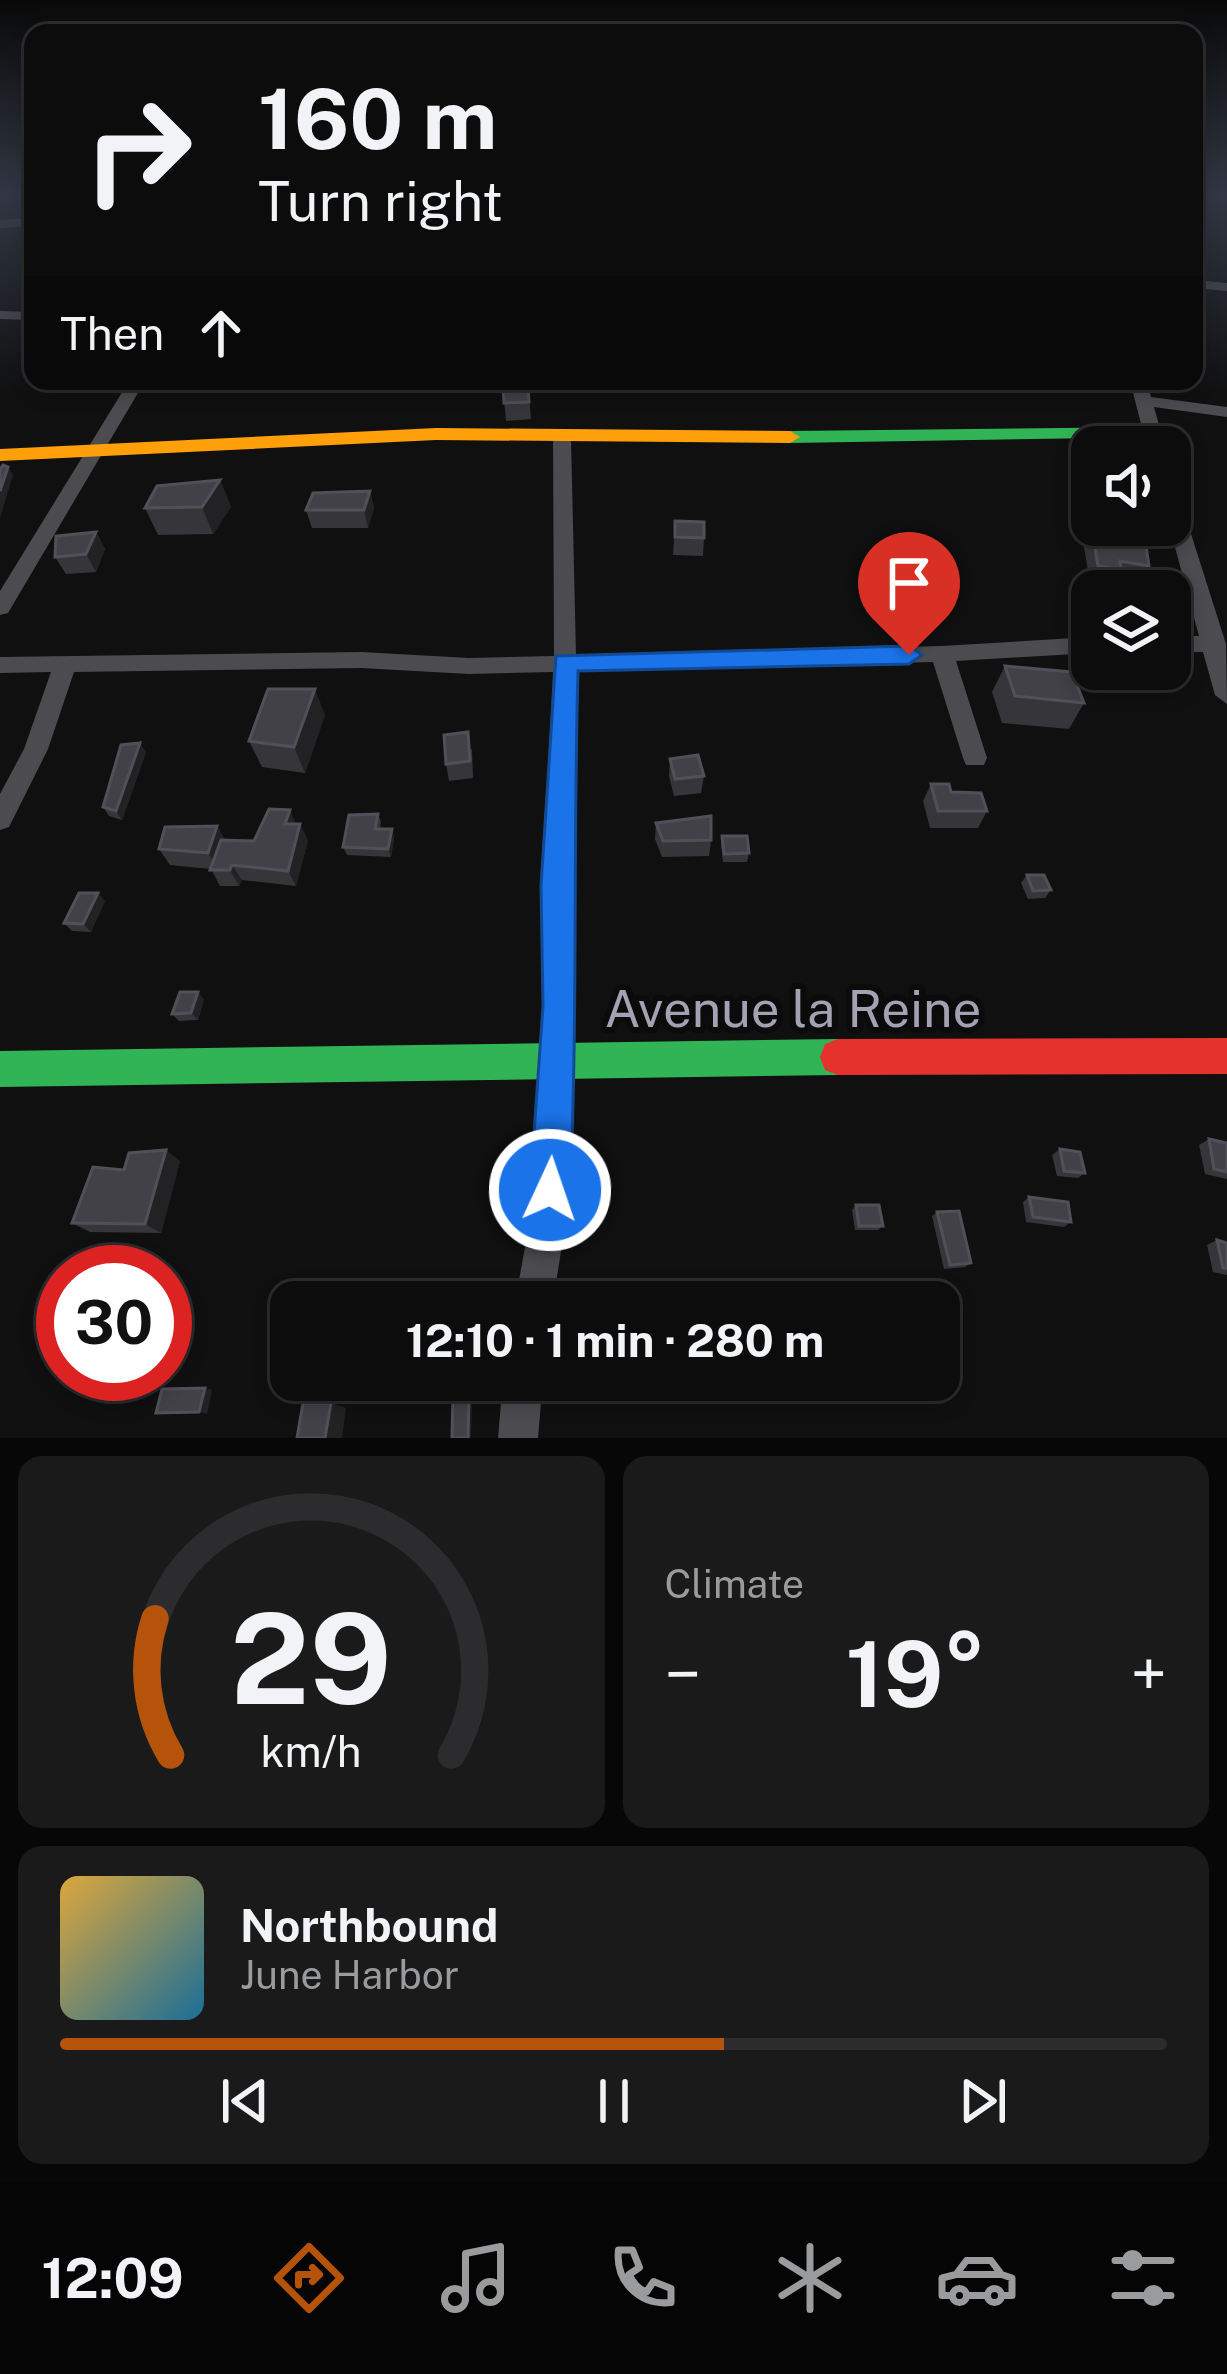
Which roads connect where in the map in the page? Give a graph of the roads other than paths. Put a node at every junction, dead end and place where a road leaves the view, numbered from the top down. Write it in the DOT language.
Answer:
graph roads {
  1 [pos="131,390"];
  2 [pos="1141,390"];
  3 [pos="1144,401"];
  4 [pos="1227,412"];
  5 [pos="1151,426"];
  6 [pos="562,438"];
  7 [pos="1071,440"];
  8 [pos="94,450"];
  9 [pos="0,455"];
  10 [pos="1185,546"];
  11 [pos="1197,585"];
  12 [pos="1227,590"];
  13 [pos="0,608"];
  14 [pos="1191,644"];
  15 [pos="1215,644"];
  16 [pos="1071,645"];
  17 [pos="942,654"];
  18 [pos="565,662"];
  19 [pos="66,663"];
  20 [pos="0,664"];
  21 [pos="1227,695"];
  22 [pos="975,758"];
  23 [pos="0,819"];
  24 [pos="1227,1056"];
  25 [pos="554,1058"];
  26 [pos="0,1069"];
  27 [pos="538,1281"];
  28 [pos="522,1401"];
  29 [pos="518,1438"];
  1 -- 8 [label="street"];
  2 -- 3 [label="street"];
  3 -- 4 [label="street"];
  3 -- 5 [label="street"];
  6 -- 7 [label="street"];
  6 -- 8 [label="street"];
  6 -- 18 [label="street"];
  8 -- 9 [label="street"];
  8 -- 13 [label="street"];
  10 -- 11 [label="street"];
  11 -- 12 [label="street"];
  11 -- 15 [label="street"];
  14 -- 15 [label="street"];
  15 -- 21 [label="street"];
  16 -- 17 [label="street"];
  17 -- 18 [label="street"];
  17 -- 22 [label="street"];
  18 -- 19 [label="street"];
  18 -- 25 [label="street"];
  19 -- 20 [label="street"];
  19 -- 23 [label="street"];
  24 -- 25 [label="street, Avenue la Reine"];
  25 -- 26 [label="street, Avenue la Reine"];
  25 -- 27 [label="street"];
  28 -- 29 [label="street"];
}
